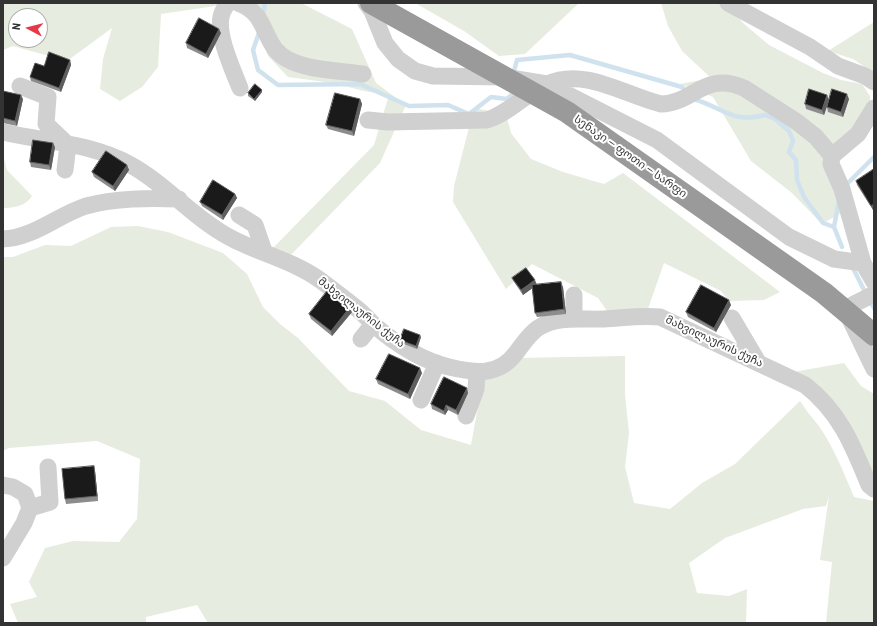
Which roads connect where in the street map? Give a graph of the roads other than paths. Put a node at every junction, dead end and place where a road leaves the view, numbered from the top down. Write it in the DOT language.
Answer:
graph roads {
  1 [pos="228,3"];
  2 [pos="238,3"];
  3 [pos="366,3"];
  4 [pos="371,3"];
  5 [pos="728,3"];
  6 [pos="363,74"];
  7 [pos="874,82"];
  8 [pos="547,84"];
  9 [pos="20,86"];
  10 [pos="240,88"];
  11 [pos="874,108"];
  12 [pos="368,120"];
  13 [pos="3,132"];
  14 [pos="866,135"];
  15 [pos="68,145"];
  16 [pos="832,156"];
  17 [pos="65,170"];
  18 [pos="178,199"];
  19 [pos="239,215"];
  20 [pos="3,239"];
  21 [pos="264,251"];
  22 [pos="863,263"];
  23 [pos="869,293"];
  24 [pos="574,295"];
  25 [pos="574,318"];
  26 [pos="732,318"];
  27 [pos="373,324"];
  28 [pos="874,335"];
  29 [pos="361,339"];
  30 [pos="758,362"];
  31 [pos="436,363"];
  32 [pos="874,369"];
  33 [pos="477,372"];
  34 [pos="421,400"];
  35 [pos="466,416"];
  36 [pos="48,467"];
  37 [pos="3,485"];
  38 [pos="874,489"];
  39 [pos="30,508"];
  40 [pos="3,558"];
  1 -- 10 [label="street"];
  2 -- 6 [label="street"];
  3 -- 8 [label="street"];
  4 -- 28 [label="highway, სენაკი — ფოთი — სარფი, bridge"];
  5 -- 7 [label="street"];
  8 -- 12 [label="street"];
  8 -- 16 [label="street"];
  8 -- 22 [label="street"];
  9 -- 15 [label="street"];
  11 -- 14 [label="street"];
  13 -- 15 [label="street, მახვილაურის ქუჩა"];
  14 -- 16 [label="street"];
  15 -- 17 [label="street"];
  15 -- 18 [label="street, მახვილაურის ქუჩა"];
  16 -- 22 [label="street"];
  18 -- 20 [label="street"];
  18 -- 21 [label="street, მახვილაურის ქუჩა"];
  19 -- 21 [label="street"];
  21 -- 27 [label="street, მახვილაურის ქუჩა"];
  22 -- 23 [label="street"];
  23 -- 32 [label="street"];
  24 -- 25 [label="street"];
  25 -- 30 [label="street, მახვილაურის ქუჩა"];
  25 -- 33 [label="street, მახვილაურის ქუჩა"];
  26 -- 30 [label="street"];
  27 -- 29 [label="street"];
  27 -- 31 [label="street, მახვილაურის ქუჩა"];
  30 -- 38 [label="street, მახვილაურის ქუჩა"];
  31 -- 33 [label="street, მახვილაურის ქუჩა"];
  31 -- 34 [label="street"];
  33 -- 35 [label="street"];
  36 -- 39 [label="street"];
  37 -- 39 [label="street"];
  39 -- 40 [label="street"];
}
